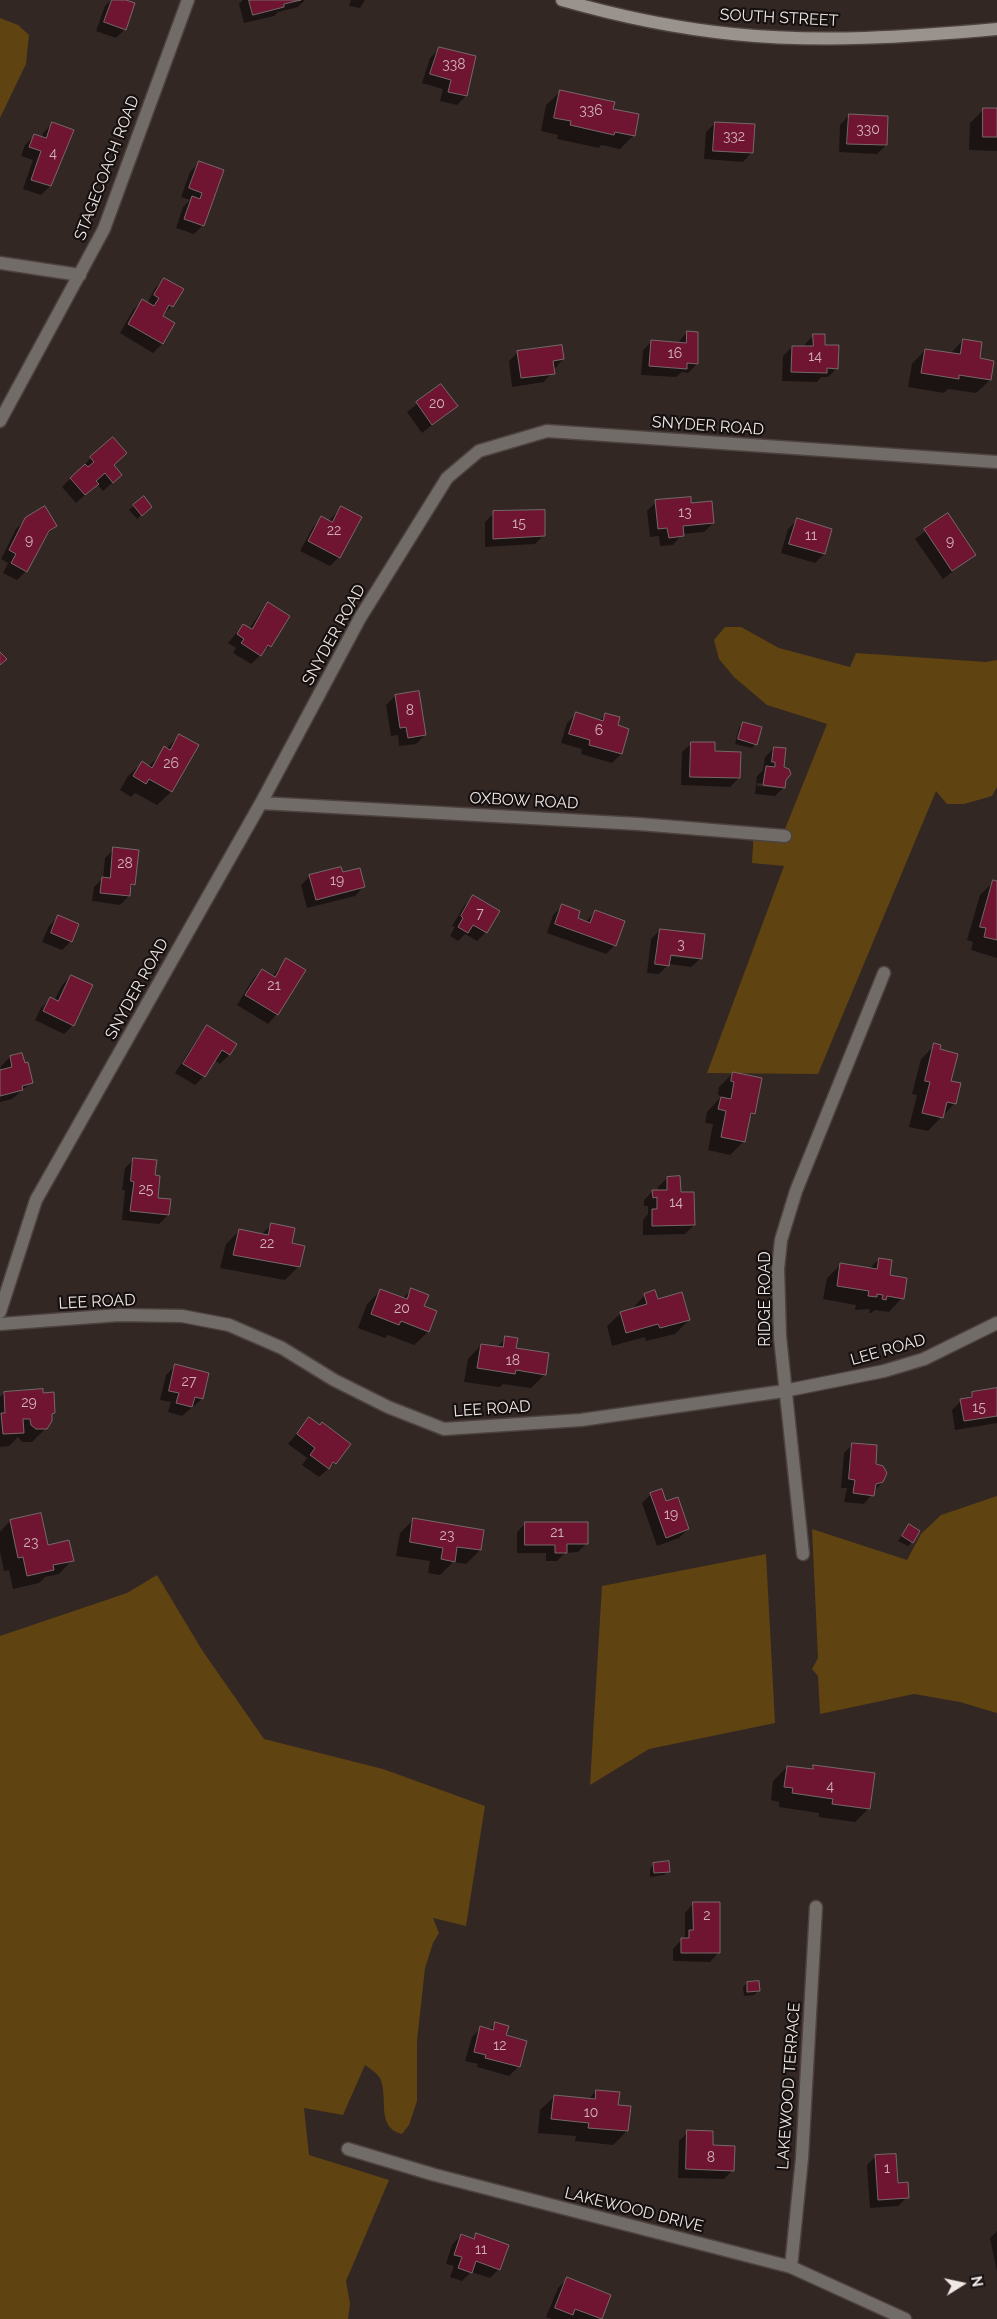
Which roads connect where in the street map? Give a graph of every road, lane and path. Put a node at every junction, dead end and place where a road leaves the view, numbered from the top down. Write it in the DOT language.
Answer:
graph roads {
  1 [pos="188,0"];
  2 [pos="562,0"];
  3 [pos="997,29"];
  4 [pos="0,263"];
  5 [pos="80,275"];
  6 [pos="0,421"];
  7 [pos="997,462"];
  8 [pos="261,803"];
  9 [pos="785,836"];
  10 [pos="884,973"];
  11 [pos="0,1312"];
  12 [pos="997,1323"];
  13 [pos="0,1324"];
  14 [pos="784,1391"];
  15 [pos="803,1554"];
  16 [pos="816,1907"];
  17 [pos="348,2149"];
  18 [pos="791,2267"];
  19 [pos="905,2319"];
  1 -- 5 [label="street, STAGECOACH ROAD"];
  2 -- 3 [label="main road, SOUTH STREET"];
  4 -- 5 [label="street"];
  5 -- 6 [label="street, STAGECOACH ROAD"];
  7 -- 8 [label="street, SNYDER ROAD"];
  8 -- 9 [label="street, OXBOW ROAD"];
  8 -- 11 [label="street, SNYDER ROAD"];
  10 -- 14 [label="street, RIDGE ROAD"];
  12 -- 14 [label="street, LEE ROAD"];
  13 -- 14 [label="street, LEE ROAD"];
  14 -- 15 [label="street, RIDGE ROAD"];
  16 -- 18 [label="street, LAKEWOOD TERRACE"];
  17 -- 18 [label="street, LAKEWOOD DRIVE"];
  18 -- 19 [label="street, LAKEWOOD DRIVE"];
}
